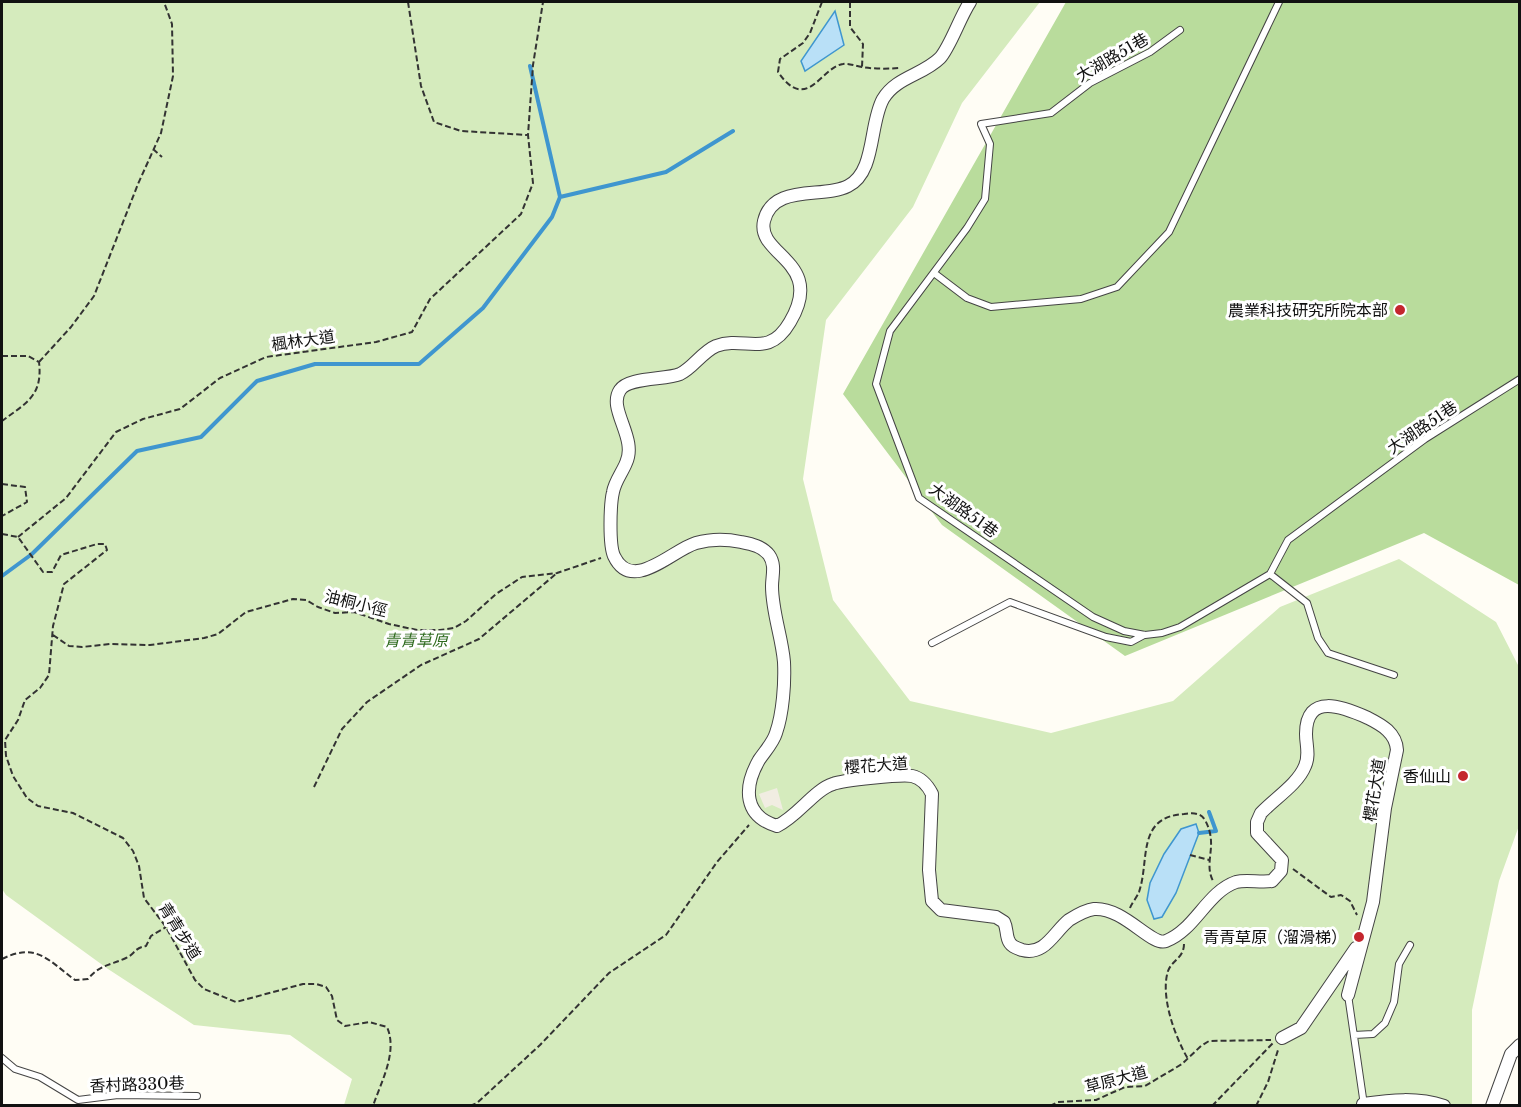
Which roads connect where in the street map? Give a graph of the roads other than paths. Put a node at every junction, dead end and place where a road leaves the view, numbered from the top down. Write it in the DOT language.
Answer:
graph roads {
  1 [pos="970,2"];
  2 [pos="1279,2"];
  3 [pos="1180,30"];
  4 [pos="934,273"];
  5 [pos="1520,379"];
  6 [pos="1270,574"];
  7 [pos="1145,635"];
  8 [pos="932,643"];
  9 [pos="1394,675"];
  10 [pos="1362,937"];
  11 [pos="1410,945"];
  12 [pos="1348,995"];
  13 [pos="1354,1035"];
  14 [pos="1282,1038"];
  15 [pos="1520,1045"];
  16 [pos="2,1058"];
  17 [pos="197,1096"];
  18 [pos="79,1103"];
  19 [pos="1364,1105"];
  20 [pos="1444,1106"];
  21 [pos="1492,1106"];
  1 -- 10 [label="street, 櫻花大道"];
  2 -- 4 [label="lane"];
  3 -- 4 [label="lane, 大湖路51巷"];
  4 -- 7 [label="lane, 大湖路51巷"];
  5 -- 6 [label="lane, 大湖路51巷"];
  6 -- 7 [label="lane, 大湖路51巷"];
  6 -- 9 [label="lane"];
  7 -- 8 [label="lane"];
  10 -- 12 [label="street, 櫻花大道"];
  10 -- 14 [label="street"];
  11 -- 13 [label="lane"];
  12 -- 13 [label="lane"];
  13 -- 19 [label="lane"];
  15 -- 21 [label="street"];
  16 -- 18 [label="lane, 香村路330巷"];
  17 -- 18 [label="lane, 香村路330巷"];
  19 -- 20 [label="street"];
}
